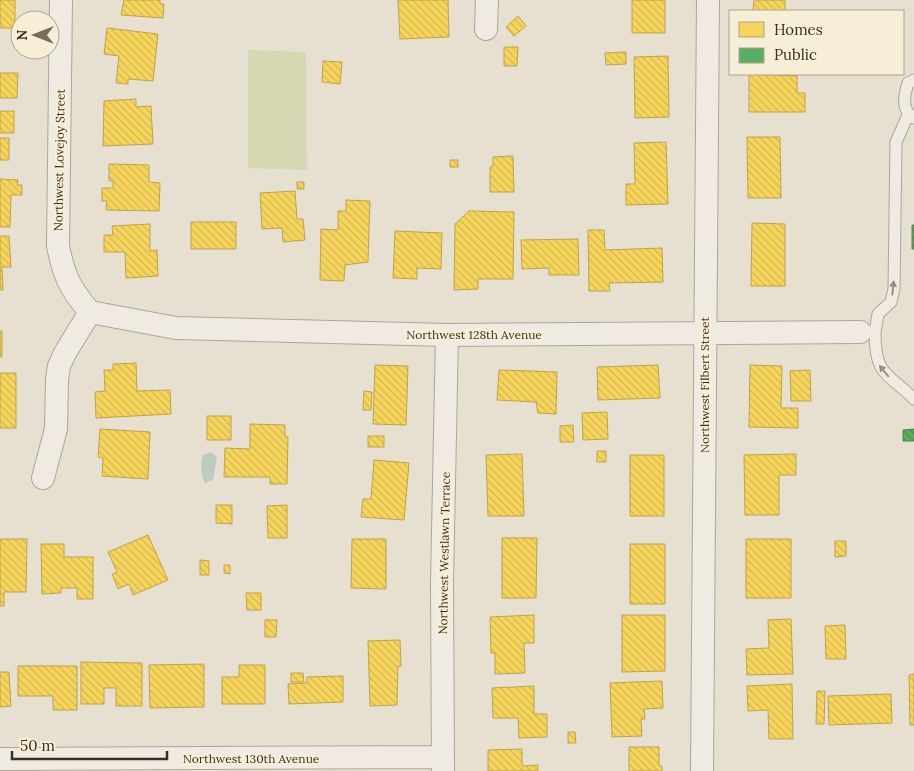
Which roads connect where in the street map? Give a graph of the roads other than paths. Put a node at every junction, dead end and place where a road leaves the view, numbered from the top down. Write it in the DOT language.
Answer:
graph roads {
  1 [pos="61,0"];
  2 [pos="487,0"];
  3 [pos="708,0"];
  4 [pos="486,29"];
  5 [pos="914,80"];
  6 [pos="911,116"];
  7 [pos="90,312"];
  8 [pos="868,332"];
  9 [pos="704,333"];
  10 [pos="447,335"];
  11 [pos="914,399"];
  12 [pos="43,478"];
  13 [pos="0,759"];
  14 [pos="443,764"];
  15 [pos="702,771"];
  1 -- 7 [label="street, Northwest Lovejoy Street"];
  2 -- 4 [label="street"];
  3 -- 9 [label="street, Northwest Filbert Street"];
  5 -- 6 [label="lane"];
  8 -- 6 [label="lane, one-way"];
  7 -- 10 [label="street, Northwest 128th Avenue"];
  7 -- 12 [label="street"];
  8 -- 9 [label="street, Northwest 128th Avenue"];
  11 -- 8 [label="lane, one-way"];
  9 -- 10 [label="street, Northwest 128th Avenue"];
  9 -- 15 [label="street, Northwest Filbert Street"];
  10 -- 14 [label="street, Northwest Westlawn Terrace"];
  13 -- 14 [label="street, Northwest 130th Avenue"];
}
